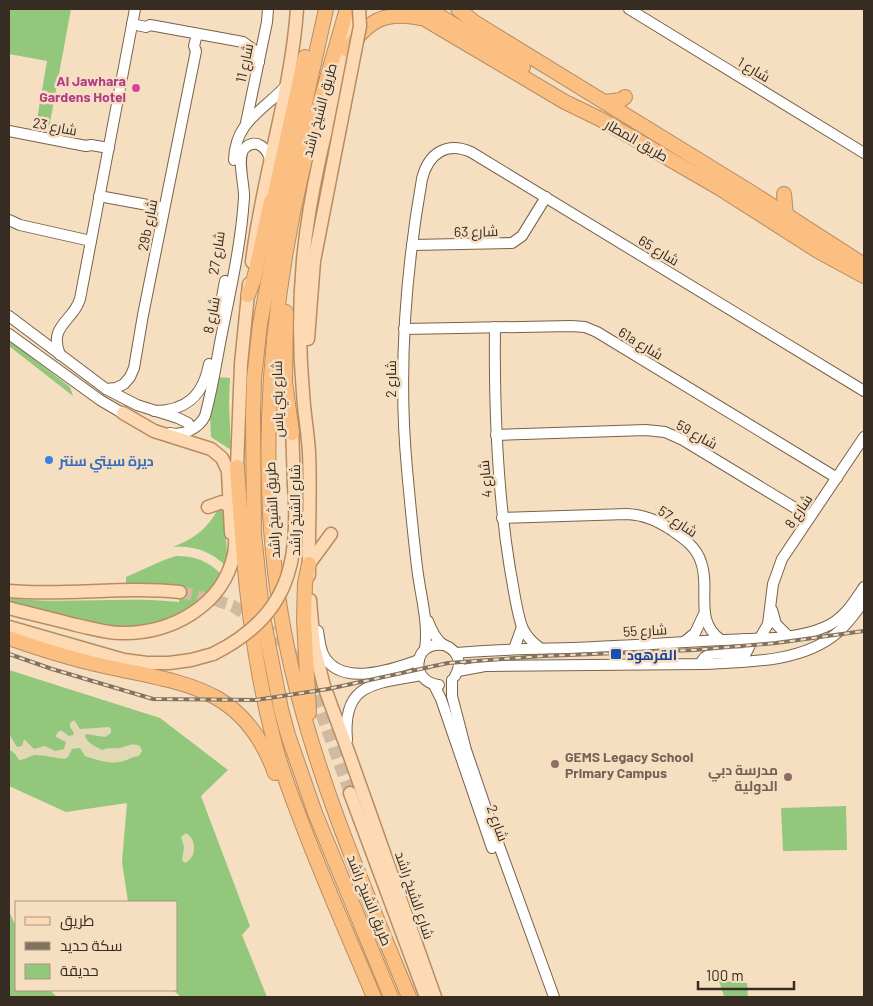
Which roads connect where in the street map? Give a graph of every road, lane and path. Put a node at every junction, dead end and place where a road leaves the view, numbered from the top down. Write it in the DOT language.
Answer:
graph roads {
  1 [pos="268,9"];
  2 [pos="296,9"];
  3 [pos="316,9"];
  4 [pos="326,9"];
  5 [pos="347,9"];
  6 [pos="358,9"];
  7 [pos="408,9"];
  8 [pos="448,9"];
  9 [pos="458,9"];
  10 [pos="629,9"];
  11 [pos="426,14"];
  12 [pos="133,17"];
  13 [pos="474,22"];
  14 [pos="200,34"];
  15 [pos="264,35"];
  16 [pos="243,42"];
  17 [pos="464,43"];
  18 [pos="347,50"];
  19 [pos="469,57"];
  20 [pos="259,62"];
  21 [pos="288,84"];
  22 [pos="625,97"];
  23 [pos="604,102"];
  24 [pos="594,116"];
  25 [pos="246,123"];
  26 [pos="12,131"];
  27 [pos="108,150"];
  28 [pos="864,153"];
  29 [pos="436,154"];
  30 [pos="270,160"];
  31 [pos="276,189"];
  32 [pos="784,194"];
  33 [pos="100,196"];
  34 [pos="546,197"];
  35 [pos="311,201"];
  36 [pos="164,208"];
  37 [pos="786,215"];
  38 [pos="9,220"];
  39 [pos="91,239"];
  40 [pos="412,246"];
  41 [pos="836,261"];
  42 [pos="860,261"];
  43 [pos="283,271"];
  44 [pos="864,276"];
  45 [pos="864,284"];
  46 [pos="248,295"];
  47 [pos="9,316"];
  48 [pos="9,321"];
  49 [pos="260,324"];
  50 [pos="495,327"];
  51 [pos="404,328"];
  52 [pos="9,334"];
  53 [pos="64,358"];
  54 [pos="106,389"];
  55 [pos="864,391"];
  56 [pos="154,411"];
  57 [pos="126,415"];
  58 [pos="172,416"];
  59 [pos="306,424"];
  60 [pos="192,428"];
  61 [pos="292,433"];
  62 [pos="496,435"];
  63 [pos="864,437"];
  64 [pos="237,467"];
  65 [pos="837,478"];
  66 [pos="501,503"];
  67 [pos="230,506"];
  68 [pos="208,507"];
  69 [pos="810,517"];
  70 [pos="502,518"];
  71 [pos="519,518"];
  72 [pos="331,534"];
  73 [pos="309,564"];
  74 [pos="230,568"];
  75 [pos="864,587"];
  76 [pos="9,591"];
  77 [pos="180,592"];
  78 [pos="310,597"];
  79 [pos="864,601"];
  80 [pos="771,607"];
  81 [pos="9,608"];
  82 [pos="423,608"];
  83 [pos="705,614"];
  84 [pos="9,626"];
  85 [pos="522,627"];
  86 [pos="788,636"];
  87 [pos="772,637"];
  88 [pos="9,638"];
  89 [pos="760,638"];
  90 [pos="744,639"];
  91 [pos="721,640"];
  92 [pos="683,642"];
  93 [pos="443,645"];
  94 [pos="538,648"];
  95 [pos="425,649"];
  96 [pos="514,649"];
  97 [pos="456,653"];
  98 [pos="776,657"];
  99 [pos="419,660"];
  100 [pos="701,664"];
  101 [pos="526,666"];
  102 [pos="458,671"];
  103 [pos="421,675"];
  104 [pos="452,680"];
  105 [pos="434,684"];
  106 [pos="280,709"];
  107 [pos="311,739"];
  108 [pos="348,751"];
  109 [pos="350,793"];
  110 [pos="302,825"];
  111 [pos="319,869"];
  112 [pos="543,969"];
  113 [pos="374,997"];
  114 [pos="391,997"];
  115 [pos="409,997"];
  116 [pos="426,997"];
  117 [pos="435,997"];
  118 [pos="554,997"];
  1 -- 15 [label="street, شارع 11"];
  2 -- 21 [label="main road"];
  3 -- 31 [label="highway"];
  4 -- 49 [label="highway, طريق الشيخ راشد"];
  5 -- 43 [label="highway, طريق الشيخ راشد"];
  6 -- 18 [label="main road, شارع الشيخ راشد"];
  6 -- 59 [label="main road, bridge"];
  7 -- 11 [label="highway, طريق المطار"];
  8 -- 13 [label="highway"];
  9 -- 13 [label="highway, طريق المطار"];
  10 -- 28 [label="street, شارع 1"];
  11 -- 17 [label="highway, طريق المطار"];
  11 -- 18 [label="highway"];
  11 -- 24 [label="highway"];
  12 -- 14 [label="street"];
  12 -- 27 [label="street"];
  13 -- 23 [label="highway, طريق المطار"];
  14 -- 16 [label="street"];
  14 -- 36 [label="street, 29b شارع"];
  15 -- 16 [label="street"];
  15 -- 20 [label="street, شارع 11"];
  16 -- 20 [label="street"];
  17 -- 19 [label="highway"];
  17 -- 24 [label="highway, طريق المطار"];
  18 -- 35 [label="main road, شارع الشيخ راشد"];
  20 -- 25 [label="street, شارع 11"];
  21 -- 25 [label="street, شارع 27"];
  21 -- 30 [label="main road"];
  22 -- 23 [label="highway"];
  23 -- 37 [label="highway, طريق المطار"];
  24 -- 41 [label="highway, طريق المطار"];
  25 -- 56 [label="street, شارع 27"];
  26 -- 27 [label="street, شارع 23"];
  27 -- 33 [label="street"];
  29 -- 34 [label="street, شارع 65"];
  29 -- 40 [label="street, شارع 2"];
  30 -- 46 [label="main road"];
  30 -- 60 [label="street, شارع 8"];
  31 -- 46 [label="highway"];
  31 -- 49 [label="highway"];
  32 -- 37 [label="highway"];
  33 -- 36 [label="street"];
  33 -- 39 [label="street"];
  34 -- 40 [label="street, شارع 63"];
  34 -- 55 [label="street, شارع 65"];
  35 -- 59 [label="main road, شارع الشيخ راشد"];
  35 -- 61 [label="main road, شارع بني ياس"];
  36 -- 54 [label="street, 29b شارع"];
  37 -- 42 [label="highway, طريق المطار"];
  38 -- 39 [label="street"];
  39 -- 53 [label="street"];
  40 -- 51 [label="street, شارع 2"];
  41 -- 44 [label="highway, طريق المطار"];
  41 -- 45 [label="main road"];
  43 -- 61 [label="highway"];
  43 -- 107 [label="highway, طريق الشيخ راشد"];
  46 -- 64 [label="main road"];
  47 -- 53 [label="street"];
  48 -- 53 [label="street"];
  49 -- 106 [label="highway, طريق الشيخ راشد"];
  50 -- 51 [label="street, 61a شارع"];
  50 -- 62 [label="street, شارع 4"];
  50 -- 65 [label="street, 61a شارع"];
  51 -- 82 [label="street, شارع 2"];
  52 -- 57 [label="street"];
  53 -- 54 [label="street"];
  54 -- 56 [label="street"];
  56 -- 58 [label="street"];
  57 -- 58 [label="street"];
  57 -- 60 [label="street"];
  57 -- 67 [label="main road"];
  58 -- 60 [label="street"];
  59 -- 73 [label="main road, شارع الشيخ راشد"];
  61 -- 84 [label="main road, شارع بني ياس, bridge"];
  62 -- 66 [label="street, شارع 4"];
  62 -- 69 [label="street, شارع 59"];
  63 -- 65 [label="street, شارع 8"];
  64 -- 74 [label="main road"];
  64 -- 110 [label="highway"];
  65 -- 69 [label="street, شارع 8"];
  66 -- 70 [label="street, شارع 4"];
  66 -- 71 [label="street"];
  67 -- 68 [label="main road"];
  67 -- 74 [label="main road"];
  69 -- 80 [label="street, شارع 8"];
  70 -- 71 [label="street, شارع 57"];
  70 -- 85 [label="street, شارع 4"];
  71 -- 83 [label="street, شارع 57"];
  72 -- 73 [label="main road"];
  73 -- 78 [label="main road, شارع الشيخ راشد"];
  73 -- 107 [label="highway"];
  74 -- 81 [label="main road"];
  75 -- 86 [label="street, شارع 55"];
  76 -- 77 [label="main road"];
  78 -- 99 [label="street"];
  78 -- 108 [label="main road, شارع الشيخ راشد"];
  79 -- 98 [label="street"];
  80 -- 86 [label="street"];
  80 -- 89 [label="street, شارع 8"];
  82 -- 93 [label="street, شارع 2"];
  82 -- 95 [label="street, شارع 2"];
  83 -- 91 [label="street, شارع 57"];
  83 -- 92 [label="street"];
  85 -- 94 [label="street, شارع 4"];
  85 -- 96 [label="street"];
  86 -- 87 [label="street, شارع 55"];
  87 -- 89 [label="street, شارع 55"];
  87 -- 98 [label="street"];
  88 -- 111 [label="highway"];
  89 -- 90 [label="street, شارع 55"];
  90 -- 91 [label="street, شارع 55"];
  90 -- 100 [label="street"];
  91 -- 92 [label="street, شارع 55"];
  92 -- 94 [label="street, شارع 55"];
  93 -- 95 [label="street"];
  93 -- 97 [label="street"];
  94 -- 96 [label="street, شارع 55"];
  94 -- 101 [label="street"];
  95 -- 99 [label="street"];
  96 -- 97 [label="street, شارع 55"];
  97 -- 102 [label="street"];
  98 -- 100 [label="street"];
  99 -- 103 [label="street"];
  100 -- 101 [label="street"];
  101 -- 102 [label="street"];
  102 -- 104 [label="street"];
  103 -- 105 [label="street"];
  103 -- 108 [label="street"];
  104 -- 105 [label="street"];
  104 -- 112 [label="street, شارع 2"];
  105 -- 112 [label="street, شارع 2"];
  106 -- 110 [label="highway"];
  106 -- 114 [label="highway, طريق الشيخ راشد"];
  107 -- 115 [label="highway, طريق الشيخ راشد"];
  108 -- 117 [label="main road, شارع الشيخ راشد"];
  109 -- 116 [label="main road"];
  110 -- 111 [label="highway"];
  111 -- 113 [label="highway"];
  112 -- 118 [label="street, شارع 2"];
}
